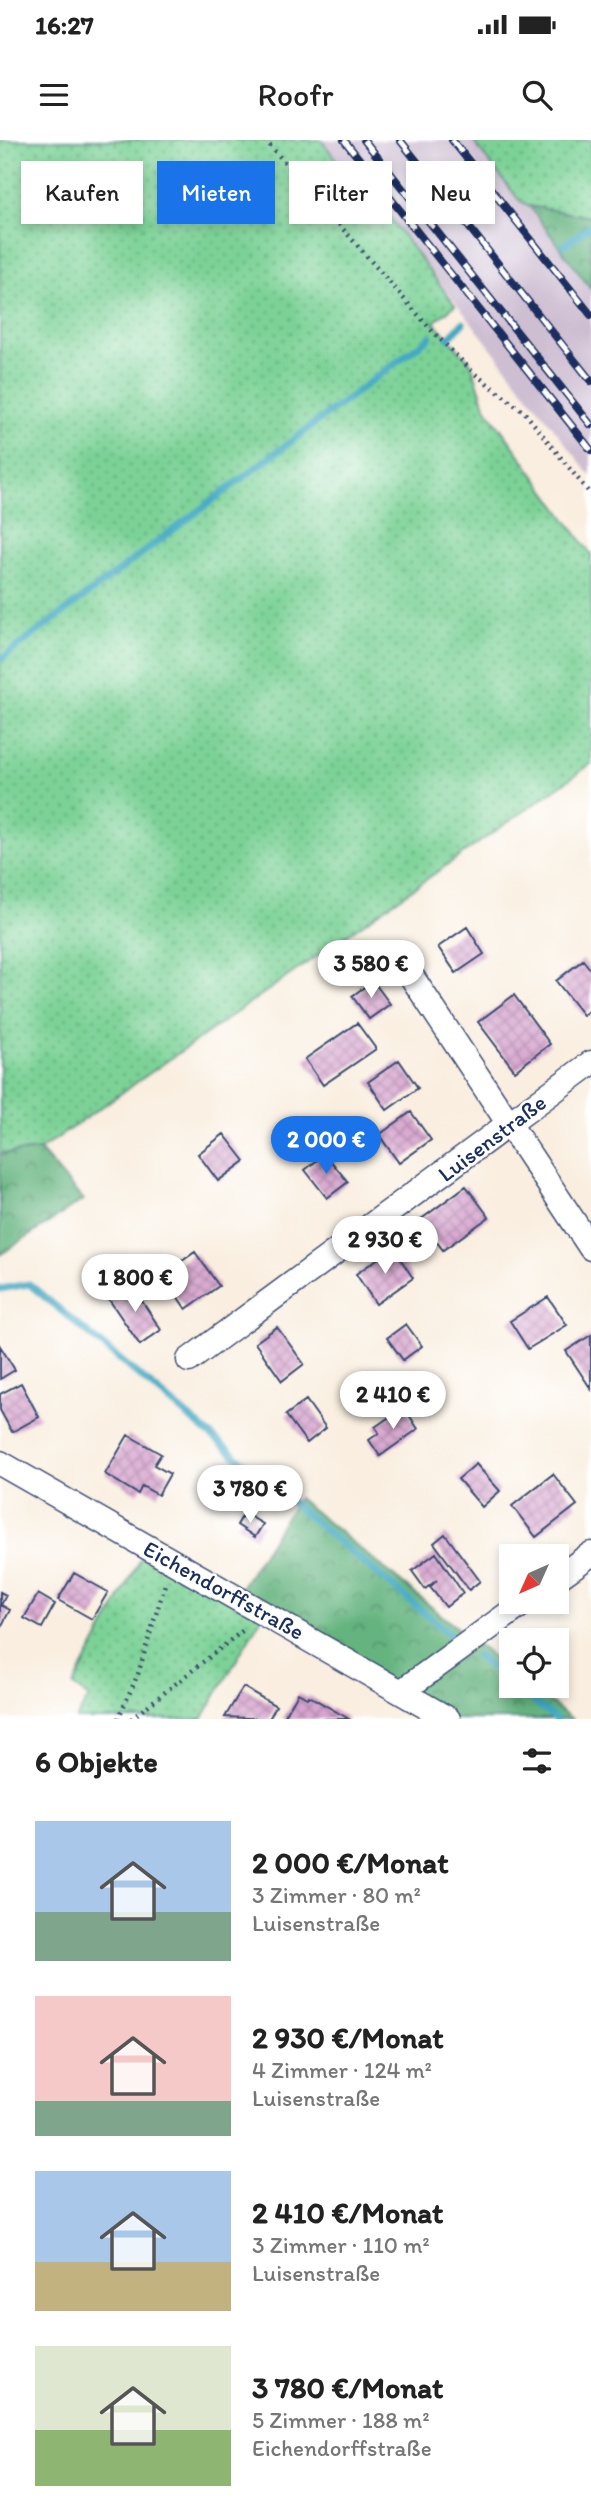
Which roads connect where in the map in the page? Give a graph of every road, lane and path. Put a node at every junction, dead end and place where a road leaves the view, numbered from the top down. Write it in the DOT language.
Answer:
graph roads {
  1 [pos="265,140"];
  2 [pos="591,495"];
  3 [pos="405,968"];
  4 [pos="591,1063"];
  5 [pos="509,1126"];
  6 [pos="591,1248"];
  7 [pos="189,1360"];
  8 [pos="0,1463"];
  9 [pos="591,1554"];
  10 [pos="172,1560"];
  11 [pos="569,1570"];
  12 [pos="265,1612"];
  13 [pos="508,1614"];
  14 [pos="401,1692"];
  15 [pos="117,1719"];
  16 [pos="131,1719"];
  17 [pos="448,1719"];
  1 -- 2 [label="path"];
  3 -- 5 [label="street"];
  4 -- 5 [label="street, Luisenstraße"];
  5 -- 6 [label="street"];
  5 -- 7 [label="street, Luisenstraße"];
  8 -- 10 [label="street, Eichendorffstraße"];
  9 -- 11 [label="street"];
  10 -- 12 [label="street, Eichendorffstraße"];
  10 -- 15 [label="path"];
  12 -- 14 [label="street, Eichendorffstraße"];
  12 -- 16 [label="path"];
  13 -- 14 [label="street"];
  14 -- 17 [label="street, Eichendorffstraße"];
}
